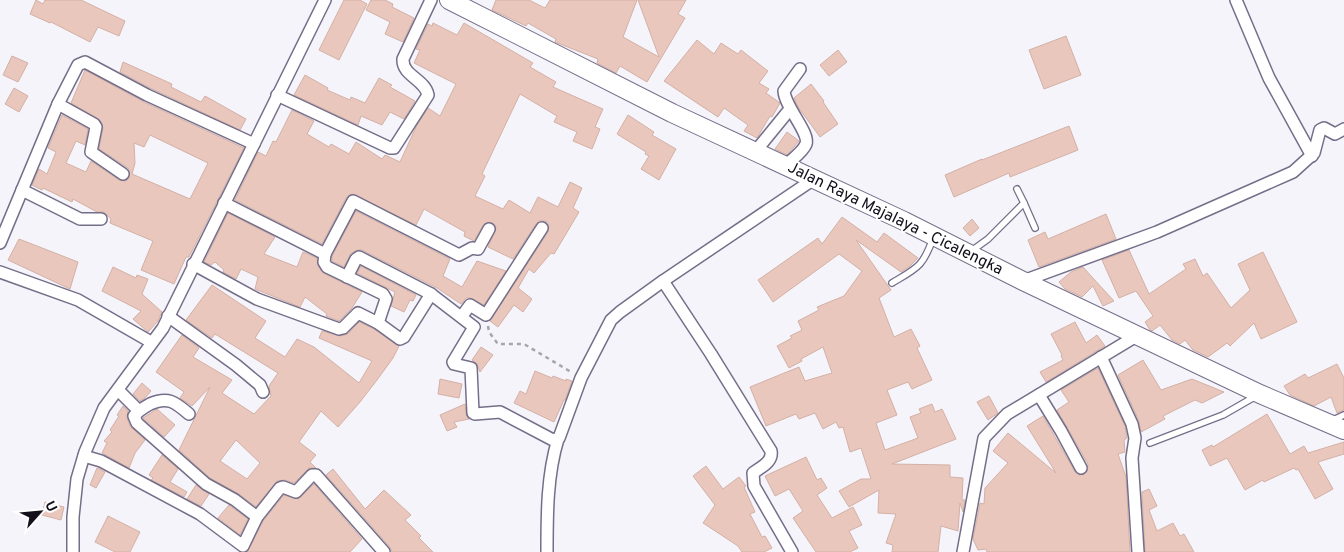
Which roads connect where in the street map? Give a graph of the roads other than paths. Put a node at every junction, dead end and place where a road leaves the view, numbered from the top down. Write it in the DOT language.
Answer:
graph roads {
  1 [pos="325,0"];
  2 [pos="431,0"];
  3 [pos="449,0"];
  4 [pos="1236,0"];
  5 [pos="800,69"];
  6 [pos="277,95"];
  7 [pos="58,104"];
  8 [pos="790,109"];
  9 [pos="1344,129"];
  10 [pos="254,144"];
  11 [pos="755,152"];
  12 [pos="1312,156"];
  13 [pos="785,166"];
  14 [pos="123,174"];
  15 [pos="814,179"];
  16 [pos="1017,189"];
  17 [pos="22,190"];
  18 [pos="224,203"];
  19 [pos="1024,203"];
  20 [pos="101,219"];
  21 [pos="542,228"];
  22 [pos="1034,228"];
  23 [pos="489,229"];
  24 [pos="934,236"];
  25 [pos="0,243"];
  26 [pos="325,254"];
  27 [pos="968,254"];
  28 [pos="193,264"];
  29 [pos="0,272"];
  30 [pos="347,277"];
  31 [pos="663,281"];
  32 [pos="1023,281"];
  33 [pos="892,283"];
  34 [pos="431,294"];
  35 [pos="168,316"];
  36 [pos="462,316"];
  37 [pos="378,323"];
  38 [pos="1138,335"];
  39 [pos="151,342"];
  40 [pos="1101,357"];
  41 [pos="118,390"];
  42 [pos="263,392"];
  43 [pos="1260,394"];
  44 [pos="1039,395"];
  45 [pos="138,410"];
  46 [pos="189,414"];
  47 [pos="1344,415"];
  48 [pos="1327,423"];
  49 [pos="1344,430"];
  50 [pos="558,438"];
  51 [pos="1150,443"];
  52 [pos="84,456"];
  53 [pos="1081,468"];
  54 [pos="257,517"];
  55 [pos="248,549"];
  56 [pos="74,552"];
  57 [pos="384,552"];
  58 [pos="547,552"];
  59 [pos="792,552"];
  60 [pos="963,552"];
  61 [pos="1138,552"];
  1 -- 6 [label="street"];
  2 -- 6 [label="street"];
  3 -- 11 [label="main road, Jalan Raya Majalaya - Cicalengka"];
  4 -- 12 [label="street"];
  5 -- 8 [label="street"];
  6 -- 10 [label="street"];
  7 -- 10 [label="street"];
  7 -- 14 [label="street"];
  7 -- 17 [label="street"];
  8 -- 11 [label="street"];
  8 -- 13 [label="street"];
  9 -- 12 [label="street"];
  10 -- 18 [label="street"];
  11 -- 13 [label="main road, Jalan Raya Majalaya - Cicalengka"];
  12 -- 32 [label="street"];
  13 -- 15 [label="main road, Jalan Raya Majalaya - Cicalengka"];
  15 -- 24 [label="main road, Jalan Raya Majalaya - Cicalengka"];
  15 -- 31 [label="street"];
  16 -- 19 [label="lane"];
  17 -- 20 [label="street"];
  17 -- 25 [label="street"];
  18 -- 26 [label="street"];
  18 -- 28 [label="street"];
  19 -- 22 [label="lane"];
  19 -- 27 [label="lane"];
  21 -- 36 [label="street"];
  23 -- 26 [label="street"];
  24 -- 27 [label="main road, Jalan Raya Majalaya - Cicalengka"];
  24 -- 33 [label="lane"];
  26 -- 30 [label="street"];
  27 -- 32 [label="main road, Jalan Raya Majalaya - Cicalengka"];
  28 -- 35 [label="street"];
  28 -- 37 [label="street"];
  29 -- 39 [label="street"];
  30 -- 34 [label="street"];
  30 -- 37 [label="street"];
  31 -- 50 [label="street"];
  31 -- 59 [label="street"];
  32 -- 38 [label="main road, Jalan Raya Majalaya - Cicalengka"];
  34 -- 36 [label="street"];
  34 -- 37 [label="street"];
  35 -- 39 [label="street"];
  35 -- 42 [label="street"];
  36 -- 50 [label="street"];
  38 -- 40 [label="street"];
  38 -- 43 [label="main road, Jalan Raya Majalaya - Cicalengka"];
  39 -- 41 [label="street"];
  40 -- 44 [label="street"];
  40 -- 61 [label="street"];
  41 -- 45 [label="street"];
  41 -- 52 [label="street"];
  43 -- 48 [label="main road, Jalan Raya Majalaya - Cicalengka"];
  43 -- 51 [label="lane"];
  44 -- 53 [label="street"];
  44 -- 60 [label="street"];
  45 -- 46 [label="street"];
  45 -- 54 [label="street"];
  47 -- 48 [label="lane"];
  48 -- 49 [label="main road, Jalan Raya Majalaya - Cicalengka"];
  50 -- 58 [label="street"];
  52 -- 55 [label="street"];
  52 -- 56 [label="street"];
  54 -- 55 [label="street"];
  54 -- 57 [label="street"];
}
